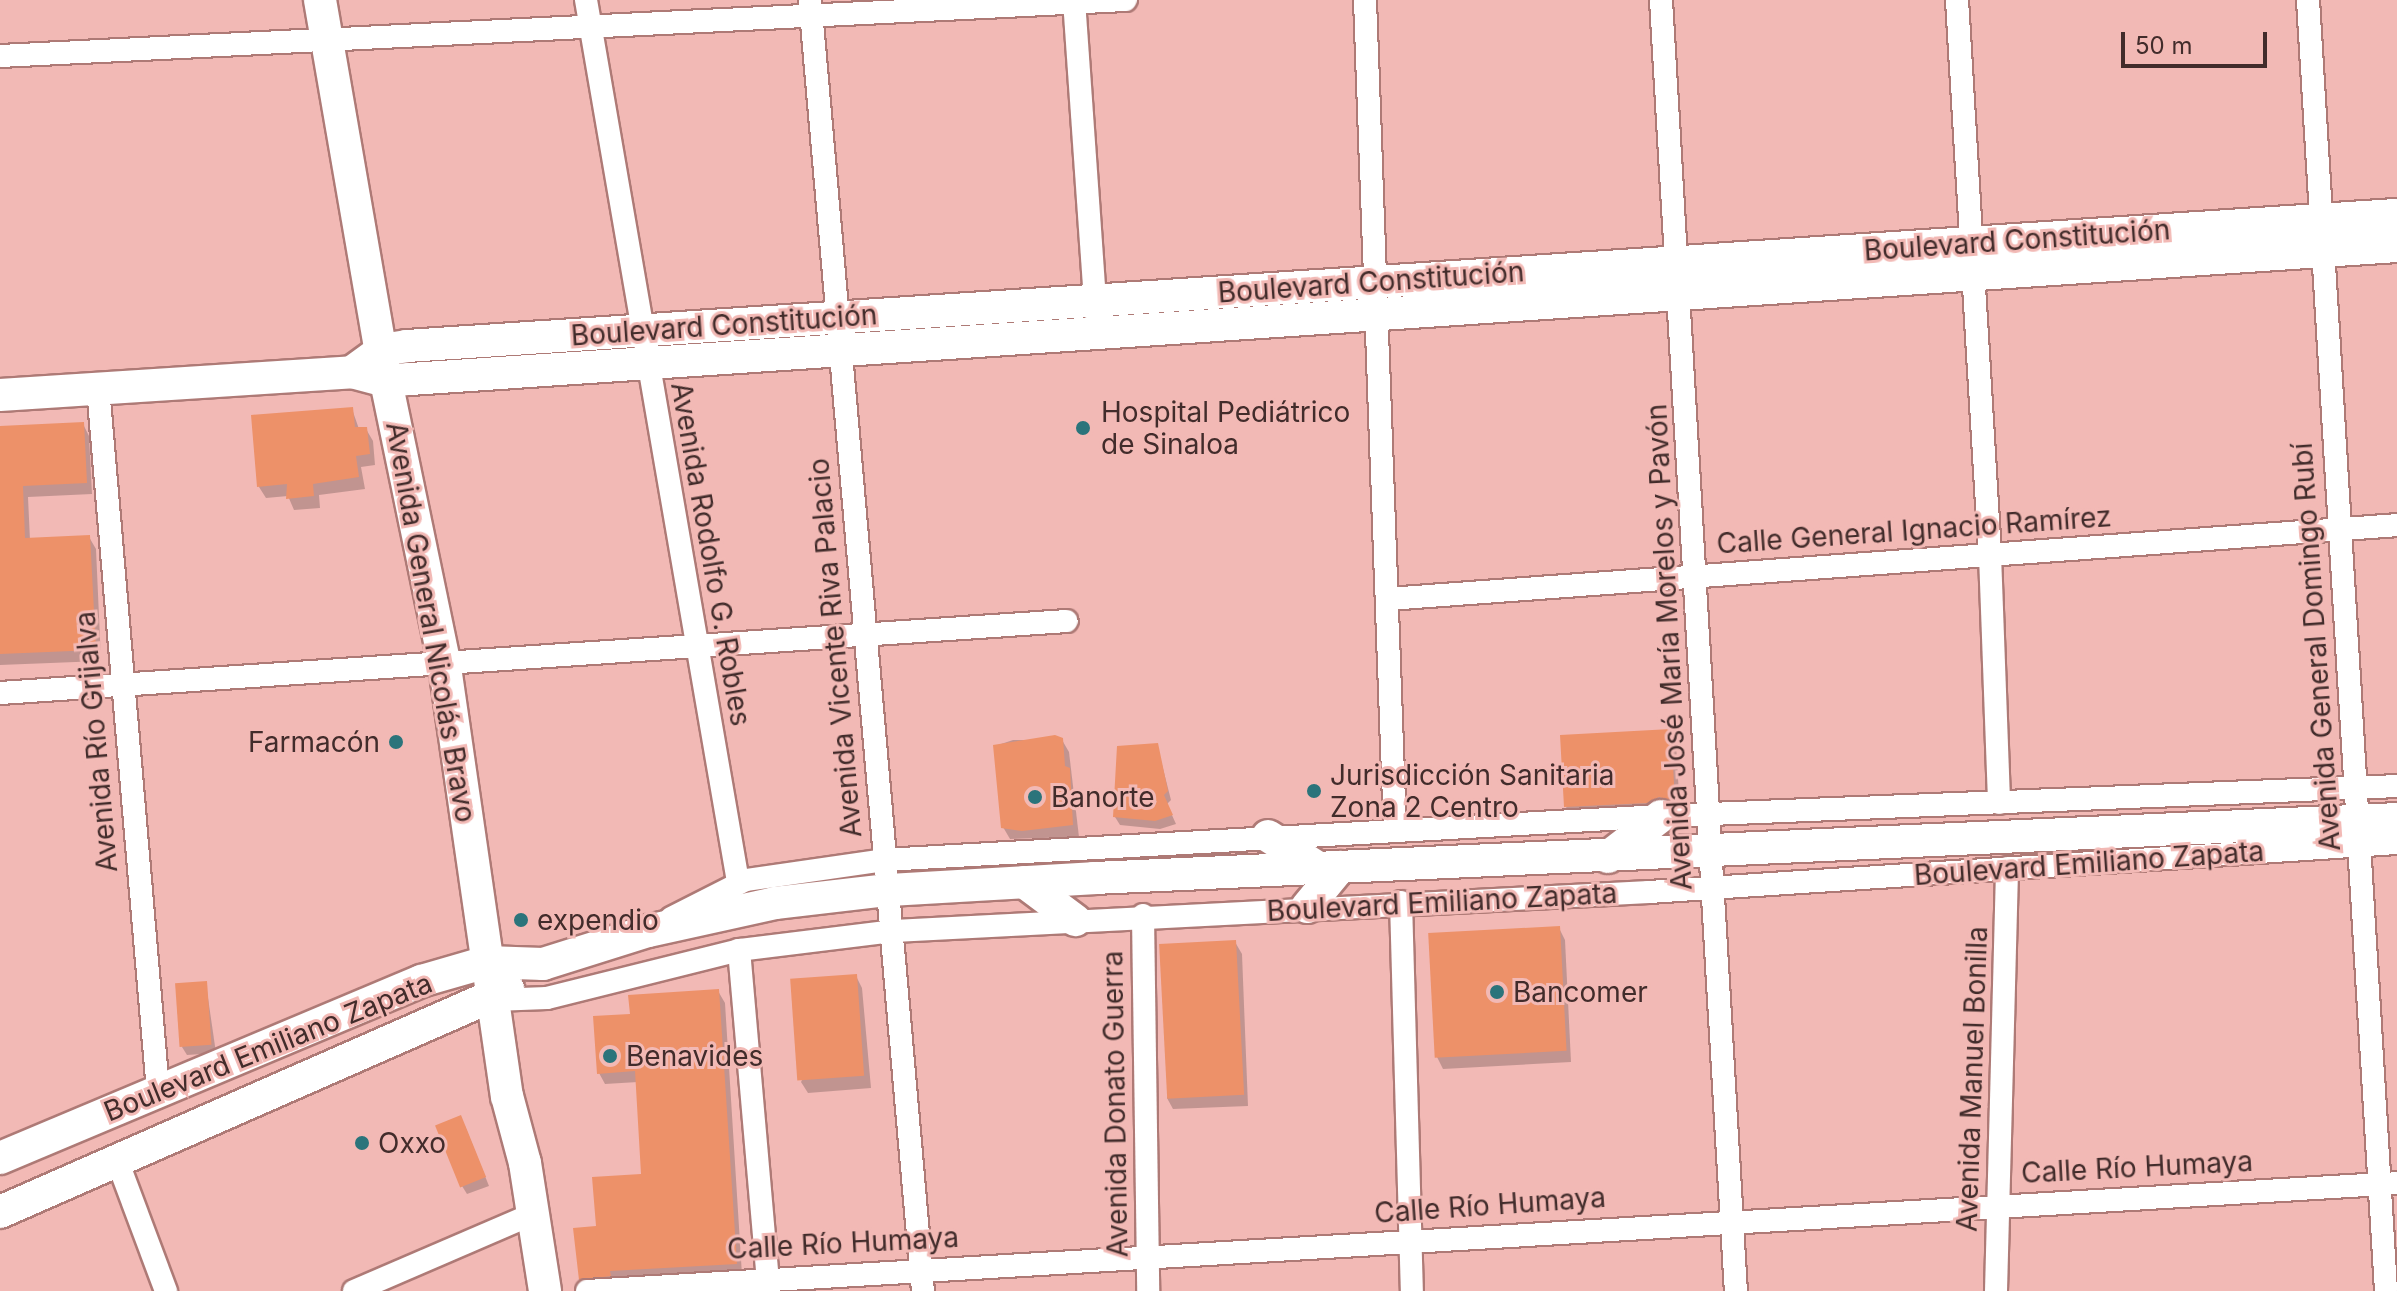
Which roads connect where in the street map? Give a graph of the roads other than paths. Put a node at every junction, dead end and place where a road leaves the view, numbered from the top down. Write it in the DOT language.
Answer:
graph roads {
  1 [pos="320,0"];
  2 [pos="586,0"];
  3 [pos="1126,0"];
  4 [pos="1365,0"];
  5 [pos="1661,0"];
  6 [pos="1957,0"];
  7 [pos="2308,0"];
  8 [pos="1074,1"];
  9 [pos="811,8"];
  10 [pos="591,27"];
  11 [pos="328,40"];
  12 [pos="0,56"];
  13 [pos="2397,215"];
  14 [pos="2322,235"];
  15 [pos="2397,246"];
  16 [pos="1972,259"];
  17 [pos="1676,262"];
  18 [pos="1378,282"];
  19 [pos="1678,294"];
  20 [pos="1095,300"];
  21 [pos="1378,314"];
  22 [pos="838,317"];
  23 [pos="640,331"];
  24 [pos="1098,333"];
  25 [pos="839,350"];
  26 [pos="647,363"];
  27 [pos="384,365"];
  28 [pos="98,388"];
  29 [pos="0,395"];
  30 [pos="2397,525"];
  31 [pos="2338,529"];
  32 [pos="1990,555"];
  33 [pos="1694,576"];
  34 [pos="1388,599"];
  35 [pos="1067,621"];
  36 [pos="865,632"];
  37 [pos="697,643"];
  38 [pos="444,660"];
  39 [pos="121,686"];
  40 [pos="0,693"];
  41 [pos="2397,786"];
  42 [pos="2352,789"];
  43 [pos="1999,803"];
  44 [pos="1708,814"];
  45 [pos="1661,816"];
  46 [pos="2397,819"];
  47 [pos="1395,830"];
  48 [pos="2134,834"];
  49 [pos="2357,834"];
  50 [pos="1268,836"];
  51 [pos="2397,843"];
  52 [pos="1710,851"];
  53 [pos="1608,857"];
  54 [pos="2168,858"];
  55 [pos="1328,867"];
  56 [pos="2007,868"];
  57 [pos="886,875"];
  58 [pos="738,882"];
  59 [pos="1024,882"];
  60 [pos="1713,888"];
  61 [pos="1401,902"];
  62 [pos="1307,907"];
  63 [pos="1143,915"];
  64 [pos="1075,920"];
  65 [pos="648,931"];
  66 [pos="894,931"];
  67 [pos="739,950"];
  68 [pos="487,962"];
  69 [pos="543,964"];
  70 [pos="492,1000"];
  71 [pos="158,1091"];
  72 [pos="0,1158"];
  73 [pos="117,1160"];
  74 [pos="2388,1183"];
  75 [pos="1999,1205"];
  76 [pos="0,1212"];
  77 [pos="533,1214"];
  78 [pos="1732,1219"];
  79 [pos="1411,1241"];
  80 [pos="1147,1255"];
  81 [pos="922,1280"];
  82 [pos="769,1284"];
  83 [pos="166,1291"];
  84 [pos="354,1291"];
  85 [pos="545,1291"];
  86 [pos="587,1291"];
  87 [pos="1148,1291"];
  88 [pos="1412,1291"];
  89 [pos="1736,1291"];
  90 [pos="1996,1291"];
  91 [pos="2386,1291"];
  1 -- 11 [label="main road, Avenida General Nicolás Bravo"];
  2 -- 10 [label="street, Avenida Rodolfo G. Robles"];
  3 -- 8 [label="street"];
  4 -- 18 [label="street"];
  5 -- 17 [label="street, Avenida José María Morelos y Pavón"];
  6 -- 16 [label="street"];
  7 -- 14 [label="street, Avenida General Domingo Rubí"];
  8 -- 9 [label="street"];
  8 -- 20 [label="street"];
  9 -- 10 [label="street"];
  9 -- 22 [label="street, Avenida Vicente Riva Palacio"];
  10 -- 11 [label="street"];
  10 -- 23 [label="street, Avenida Rodolfo G. Robles"];
  11 -- 12 [label="street"];
  11 -- 27 [label="main road, Avenida General Nicolás Bravo"];
  13 -- 14 [label="main road, Boulevard Constitución"];
  14 -- 15 [label="main road, Boulevard Constitución"];
  14 -- 16 [label="main road, Boulevard Constitución"];
  14 -- 31 [label="street, Avenida General Domingo Rubí"];
  16 -- 17 [label="main road, Boulevard Constitución"];
  16 -- 19 [label="main road, Boulevard Constitución"];
  16 -- 32 [label="street"];
  17 -- 18 [label="main road, Boulevard Constitución"];
  17 -- 19 [label="street, Avenida José María Morelos y Pavón"];
  18 -- 20 [label="main road, Boulevard Constitución"];
  18 -- 21 [label="street"];
  19 -- 21 [label="main road, Boulevard Constitución"];
  19 -- 33 [label="street, Avenida José María Morelos y Pavón"];
  20 -- 22 [label="main road, Boulevard Constitución"];
  20 -- 24 [label="street"];
  21 -- 24 [label="main road, Boulevard Constitución"];
  21 -- 34 [label="street"];
  22 -- 23 [label="main road, Boulevard Constitución"];
  22 -- 25 [label="street, Avenida Vicente Riva Palacio"];
  23 -- 26 [label="street, Avenida Rodolfo G. Robles"];
  23 -- 27 [label="main road, Boulevard Constitución"];
  24 -- 25 [label="main road, Boulevard Constitución"];
  25 -- 26 [label="main road, Boulevard Constitución"];
  25 -- 36 [label="street, Avenida Vicente Riva Palacio"];
  26 -- 27 [label="main road, Boulevard Constitución"];
  26 -- 37 [label="street, Avenida Rodolfo G. Robles"];
  27 -- 28 [label="main road, Boulevard Constitución"];
  27 -- 38 [label="main road, Avenida General Nicolás Bravo"];
  28 -- 29 [label="main road, Boulevard Constitución"];
  28 -- 39 [label="street, Avenida Río Grijalva"];
  30 -- 31 [label="street, Calle General Ignacio Ramírez"];
  31 -- 32 [label="street, Calle General Ignacio Ramírez"];
  31 -- 42 [label="street, Avenida General Domingo Rubí"];
  32 -- 33 [label="street, Calle General Ignacio Ramírez"];
  32 -- 43 [label="street"];
  33 -- 34 [label="street, Calle General Ignacio Ramírez"];
  33 -- 44 [label="street, Avenida José María Morelos y Pavón"];
  34 -- 47 [label="street"];
  35 -- 36 [label="street"];
  36 -- 37 [label="street"];
  36 -- 57 [label="street, Avenida Vicente Riva Palacio"];
  37 -- 38 [label="street"];
  37 -- 58 [label="street, Avenida Rodolfo G. Robles"];
  38 -- 39 [label="street"];
  38 -- 68 [label="main road, Avenida General Nicolás Bravo"];
  39 -- 40 [label="street"];
  39 -- 71 [label="street, Avenida Río Grijalva"];
  41 -- 42 [label="street, Boulevard Emiliano Zapata"];
  42 -- 43 [label="street, Boulevard Emiliano Zapata"];
  42 -- 49 [label="street, Avenida General Domingo Rubí"];
  43 -- 44 [label="street, Boulevard Emiliano Zapata"];
  44 -- 45 [label="street, Boulevard Emiliano Zapata"];
  44 -- 52 [label="street, Avenida José María Morelos y Pavón"];
  45 -- 47 [label="street, Boulevard Emiliano Zapata"];
  45 -- 53 [label="main road"];
  46 -- 49 [label="main road, Boulevard Emiliano Zapata"];
  47 -- 50 [label="street, Boulevard Emiliano Zapata"];
  48 -- 49 [label="main road, Boulevard Emiliano Zapata"];
  48 -- 52 [label="main road, Boulevard Emiliano Zapata"];
  48 -- 54 [label="main road"];
  49 -- 51 [label="street, Boulevard Emiliano Zapata"];
  49 -- 54 [label="street, Boulevard Emiliano Zapata"];
  49 -- 74 [label="street, Avenida General Domingo Rubí"];
  50 -- 55 [label="main road"];
  50 -- 57 [label="street, Boulevard Emiliano Zapata"];
  52 -- 53 [label="main road, Boulevard Emiliano Zapata"];
  52 -- 60 [label="street, Avenida José María Morelos y Pavón"];
  53 -- 55 [label="main road, Boulevard Emiliano Zapata"];
  54 -- 56 [label="street, Boulevard Emiliano Zapata"];
  55 -- 59 [label="main road, Boulevard Emiliano Zapata"];
  55 -- 62 [label="main road"];
  56 -- 60 [label="street, Boulevard Emiliano Zapata"];
  56 -- 75 [label="street, Avenida Manuel Bonilla"];
  57 -- 58 [label="street, Boulevard Emiliano Zapata"];
  57 -- 59 [label="main road, Boulevard Emiliano Zapata"];
  57 -- 65 [label="main road, Boulevard Emiliano Zapata"];
  57 -- 66 [label="street, Avenida Vicente Riva Palacio"];
  58 -- 65 [label="street, Boulevard Emiliano Zapata"];
  59 -- 64 [label="main road"];
  60 -- 61 [label="street, Boulevard Emiliano Zapata"];
  60 -- 78 [label="street, Avenida José María Morelos y Pavón"];
  61 -- 62 [label="street, Boulevard Emiliano Zapata"];
  61 -- 79 [label="street"];
  62 -- 63 [label="street, Boulevard Emiliano Zapata"];
  63 -- 64 [label="street, Boulevard Emiliano Zapata"];
  63 -- 80 [label="street, Avenida Donato Guerra"];
  64 -- 66 [label="street, Boulevard Emiliano Zapata"];
  65 -- 69 [label="main road, Boulevard Emiliano Zapata"];
  66 -- 67 [label="street, Boulevard Emiliano Zapata"];
  66 -- 81 [label="street, Avenida Vicente Riva Palacio"];
  67 -- 70 [label="street, Boulevard Emiliano Zapata"];
  67 -- 82 [label="street"];
  68 -- 69 [label="main road, Boulevard Emiliano Zapata"];
  68 -- 70 [label="main road, Avenida General Nicolás Bravo"];
  68 -- 71 [label="main road, Boulevard Emiliano Zapata"];
  69 -- 70 [label="main road, Boulevard Emiliano Zapata"];
  70 -- 73 [label="main road, Boulevard Emiliano Zapata"];
  70 -- 77 [label="main road, Avenida General Nicolás Bravo"];
  71 -- 72 [label="main road, Boulevard Emiliano Zapata"];
  73 -- 76 [label="main road, Boulevard Emiliano Zapata"];
  73 -- 83 [label="street"];
  74 -- 75 [label="street, Calle Río Humaya"];
  74 -- 91 [label="street, Avenida General Domingo Rubí"];
  75 -- 78 [label="street, Calle Río Humaya"];
  75 -- 90 [label="street, Avenida Manuel Bonilla"];
  77 -- 84 [label="street"];
  77 -- 85 [label="main road, Avenida General Nicolás Bravo"];
  78 -- 79 [label="street, Calle Río Humaya"];
  78 -- 89 [label="street, Avenida José María Morelos y Pavón"];
  79 -- 80 [label="street, Calle Río Humaya"];
  79 -- 88 [label="street"];
  80 -- 81 [label="street, Calle Río Humaya"];
  80 -- 87 [label="street, Avenida Donato Guerra"];
  81 -- 82 [label="street, Calle Río Humaya"];
  82 -- 86 [label="street, Calle Río Humaya"];
}
